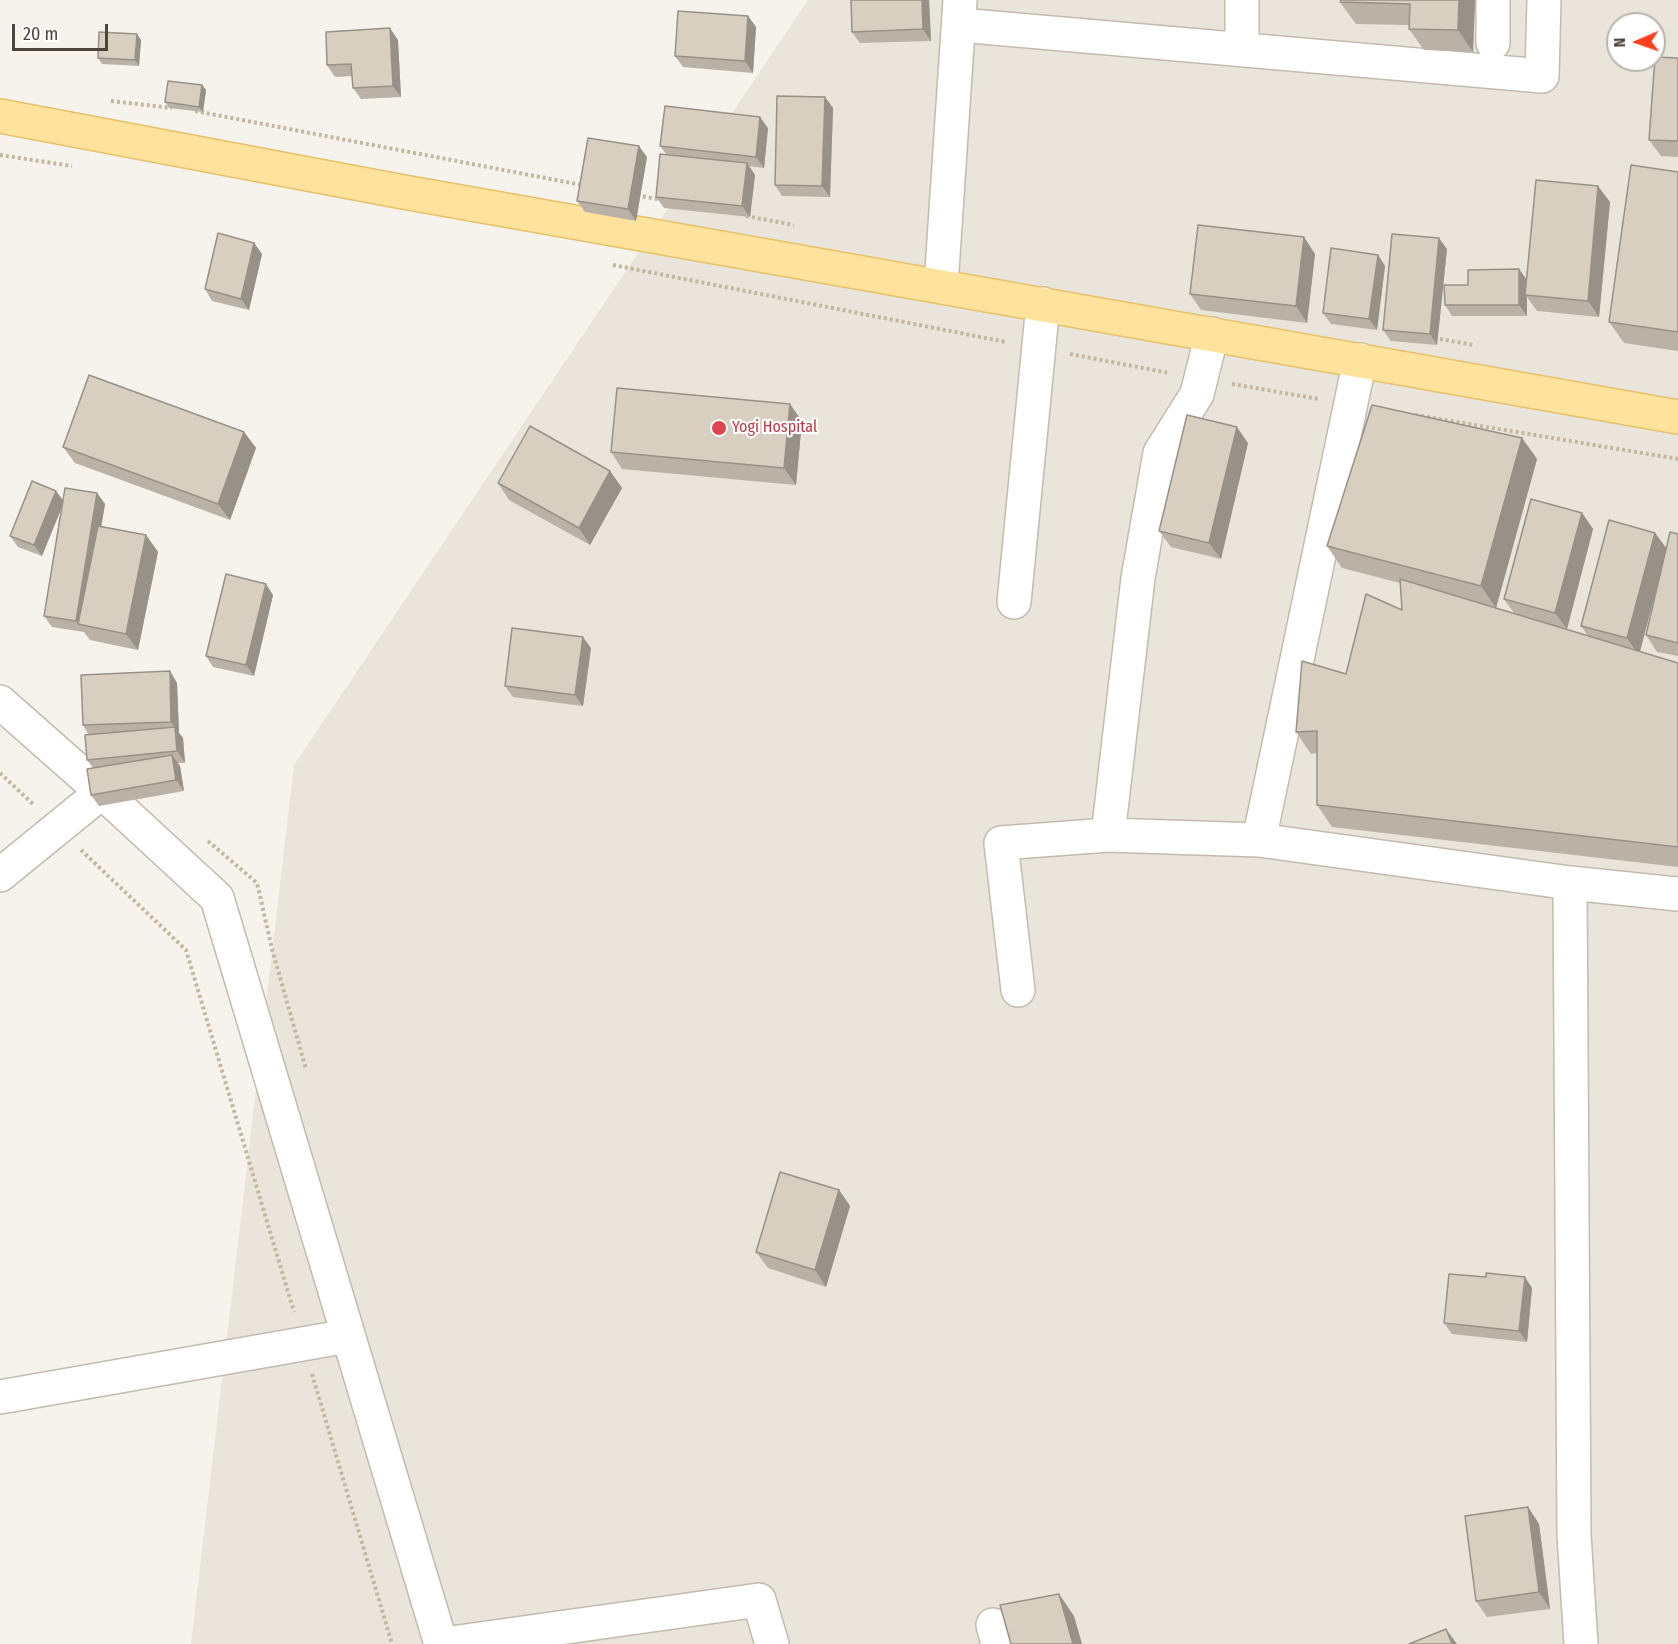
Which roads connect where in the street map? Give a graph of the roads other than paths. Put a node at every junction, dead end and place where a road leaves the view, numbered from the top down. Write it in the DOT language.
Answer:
graph roads {
  1 [pos="1242,0"];
  2 [pos="1493,0"];
  3 [pos="1544,0"];
  4 [pos="960,13"];
  5 [pos="1493,43"];
  6 [pos="1242,49"];
  7 [pos="0,116"];
  8 [pos="941,286"];
  9 [pos="1043,304"];
  10 [pos="1212,334"];
  11 [pos="1360,360"];
  12 [pos="1678,417"];
  13 [pos="1014,602"];
  14 [pos="0,702"];
  15 [pos="102,792"];
  16 [pos="1108,835"];
  17 [pos="1259,840"];
  18 [pos="0,874"];
  19 [pos="1570,883"];
  20 [pos="1678,894"];
  21 [pos="1018,990"];
  22 [pos="348,1336"];
  23 [pos="0,1397"];
  24 [pos="442,1644"];
  25 [pos="772,1644"];
  26 [pos="1581,1644"];
  1 -- 6 [label="street"];
  2 -- 5 [label="street"];
  3 -- 6 [label="street"];
  4 -- 6 [label="street"];
  4 -- 8 [label="street"];
  7 -- 8 [label="main road"];
  8 -- 9 [label="main road"];
  9 -- 10 [label="main road"];
  9 -- 13 [label="street"];
  10 -- 11 [label="main road"];
  10 -- 16 [label="street"];
  11 -- 12 [label="main road"];
  11 -- 17 [label="street"];
  14 -- 15 [label="street"];
  15 -- 18 [label="street"];
  15 -- 22 [label="street"];
  16 -- 17 [label="street"];
  16 -- 21 [label="street"];
  17 -- 19 [label="street"];
  19 -- 20 [label="street"];
  19 -- 26 [label="street"];
  22 -- 23 [label="street"];
  22 -- 24 [label="street"];
  24 -- 25 [label="street"];
}
